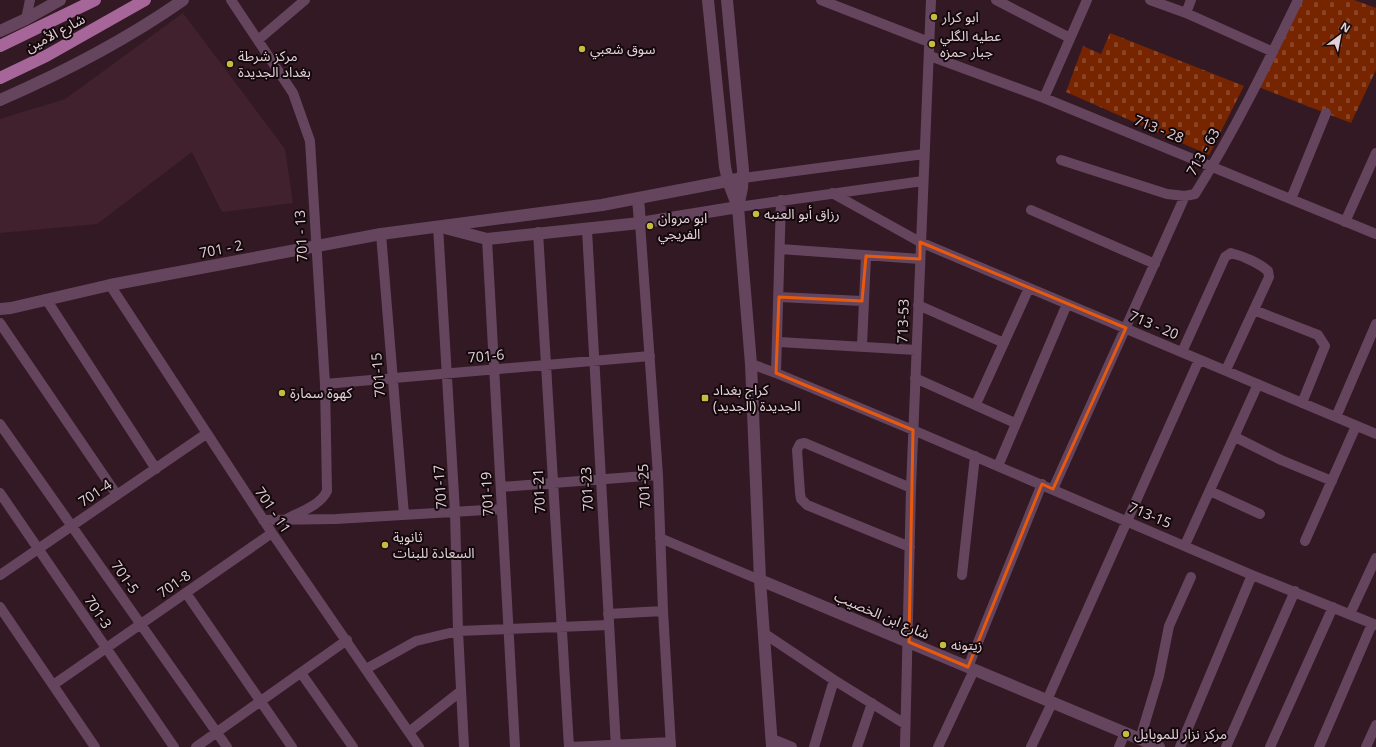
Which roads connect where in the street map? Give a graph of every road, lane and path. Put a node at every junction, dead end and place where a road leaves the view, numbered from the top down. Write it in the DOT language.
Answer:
graph roads {
  1 [pos="30,0"];
  2 [pos="60,0"];
  3 [pos="94,0"];
  4 [pos="145,0"];
  5 [pos="183,0"];
  6 [pos="231,0"];
  7 [pos="305,0"];
  8 [pos="708,0"];
  9 [pos="727,0"];
  10 [pos="821,0"];
  11 [pos="931,0"];
  12 [pos="996,0"];
  13 [pos="1087,0"];
  14 [pos="1150,0"];
  15 [pos="1192,0"];
  16 [pos="1298,0"];
  17 [pos="1186,14"];
  18 [pos="26,19"];
  19 [pos="0,31"];
  20 [pos="1070,38"];
  21 [pos="258,40"];
  22 [pos="929,42"];
  23 [pos="0,46"];
  24 [pos="1272,52"];
  25 [pos="930,56"];
  26 [pos="0,78"];
  27 [pos="1044,98"];
  28 [pos="0,100"];
  29 [pos="1326,113"];
  30 [pos="1376,153"];
  31 [pos="924,154"];
  32 [pos="1061,160"];
  33 [pos="1213,166"];
  34 [pos="743,178"];
  35 [pos="923,180"];
  36 [pos="728,181"];
  37 [pos="832,193"];
  38 [pos="1185,196"];
  39 [pos="638,198"];
  40 [pos="1292,199"];
  41 [pos="781,200"];
  42 [pos="738,207"];
  43 [pos="1031,210"];
  44 [pos="1345,222"];
  45 [pos="640,224"];
  46 [pos="438,226"];
  47 [pos="587,230"];
  48 [pos="538,232"];
  49 [pos="381,234"];
  50 [pos="1376,234"];
  51 [pos="487,239"];
  52 [pos="920,242"];
  53 [pos="315,246"];
  54 [pos="780,249"];
  55 [pos="866,256"];
  56 [pos="920,259"];
  57 [pos="1155,264"];
  58 [pos="110,285"];
  59 [pos="1029,288"];
  60 [pos="779,297"];
  61 [pos="46,299"];
  62 [pos="862,301"];
  63 [pos="918,304"];
  64 [pos="1067,304"];
  65 [pos="5,308"];
  66 [pos="1254,310"];
  67 [pos="0,314"];
  68 [pos="0,323"];
  69 [pos="1376,324"];
  70 [pos="1126,328"];
  71 [pos="779,342"];
  72 [pos="1004,342"];
  73 [pos="862,346"];
  74 [pos="916,350"];
  75 [pos="1182,352"];
  76 [pos="650,356"];
  77 [pos="1199,360"];
  78 [pos="594,361"];
  79 [pos="751,364"];
  80 [pos="546,365"];
  81 [pos="494,369"];
  82 [pos="1226,370"];
  83 [pos="776,373"];
  84 [pos="446,374"];
  85 [pos="392,378"];
  86 [pos="915,378"];
  87 [pos="325,384"];
  88 [pos="1258,384"];
  89 [pos="1302,403"];
  90 [pos="976,404"];
  91 [pos="1336,417"];
  92 [pos="1015,423"];
  93 [pos="0,424"];
  94 [pos="1356,426"];
  95 [pos="913,430"];
  96 [pos="206,434"];
  97 [pos="1376,434"];
  98 [pos="1235,437"];
  99 [pos="975,456"];
  100 [pos="998,466"];
  101 [pos="156,469"];
  102 [pos="658,475"];
  103 [pos="601,479"];
  104 [pos="1332,481"];
  105 [pos="553,483"];
  106 [pos="1042,484"];
  107 [pos="501,487"];
  108 [pos="911,488"];
  109 [pos="1053,489"];
  110 [pos="1210,491"];
  111 [pos="0,492"];
  112 [pos="117,495"];
  113 [pos="502,509"];
  114 [pos="455,512"];
  115 [pos="1260,514"];
  116 [pos="404,515"];
  117 [pos="263,520"];
  118 [pos="285,520"];
  119 [pos="1127,520"];
  120 [pos="72,526"];
  121 [pos="272,533"];
  122 [pos="660,538"];
  123 [pos="1306,541"];
  124 [pos="1185,545"];
  125 [pos="910,547"];
  126 [pos="38,549"];
  127 [pos="1376,558"];
  128 [pos="0,575"];
  129 [pos="962,575"];
  130 [pos="1252,575"];
  131 [pos="1191,577"];
  132 [pos="760,580"];
  133 [pos="1295,591"];
  134 [pos="186,593"];
  135 [pos="1333,607"];
  136 [pos="0,608"];
  137 [pos="663,611"];
  138 [pos="608,614"];
  139 [pos="1350,614"];
  140 [pos="141,624"];
  141 [pos="1374,624"];
  142 [pos="609,625"];
  143 [pos="561,627"];
  144 [pos="508,629"];
  145 [pos="458,631"];
  146 [pos="765,634"];
  147 [pos="347,640"];
  148 [pos="909,642"];
  149 [pos="107,649"];
  150 [pos="971,668"];
  151 [pos="366,669"];
  152 [pos="301,673"];
  153 [pos="834,680"];
  154 [pos="53,685"];
  155 [pos="461,690"];
  156 [pos="1050,701"];
  157 [pos="260,702"];
  158 [pos="872,703"];
  159 [pos="905,724"];
  160 [pos="1376,725"];
  161 [pos="217,732"];
  162 [pos="409,732"];
  163 [pos="1126,733"];
  164 [pos="1140,739"];
  165 [pos="772,743"];
  166 [pos="671,744"];
  167 [pos="616,745"];
  168 [pos="95,747"];
  169 [pos="174,747"];
  170 [pos="196,747"];
  171 [pos="228,747"];
  172 [pos="292,747"];
  173 [pos="353,747"];
  174 [pos="419,747"];
  175 [pos="464,747"];
  176 [pos="515,747"];
  177 [pos="569,747"];
  178 [pos="792,747"];
  179 [pos="814,747"];
  180 [pos="857,747"];
  181 [pos="906,747"];
  182 [pos="938,747"];
  183 [pos="1031,747"];
  184 [pos="1119,747"];
  185 [pos="1159,747"];
  186 [pos="1180,747"];
  187 [pos="1226,747"];
  188 [pos="1270,747"];
  189 [pos="1319,747"];
  190 [pos="1366,747"];
  1 -- 18 [label="street"];
  2 -- 18 [label="street"];
  3 -- 23 [label="main road, شارع الأمين"];
  4 -- 26 [label="main road, شارع الأمين"];
  5 -- 28 [label="street"];
  6 -- 21 [label="street, 701 - 13"];
  7 -- 21 [label="street"];
  8 -- 36 [label="street"];
  9 -- 34 [label="street"];
  10 -- 22 [label="street"];
  11 -- 22 [label="street, 713-53"];
  12 -- 20 [label="street"];
  13 -- 20 [label="street"];
  14 -- 17 [label="street"];
  15 -- 17 [label="street"];
  16 -- 24 [label="street, 713 - 63"];
  17 -- 24 [label="street"];
  18 -- 19 [label="street"];
  20 -- 27 [label="street"];
  21 -- 53 [label="street, 701 - 13"];
  22 -- 25 [label="street, 713-53"];
  24 -- 33 [label="street, 713 - 63"];
  25 -- 27 [label="street, 713 - 28"];
  25 -- 31 [label="street, 713-53"];
  27 -- 33 [label="street, 713 - 28"];
  29 -- 40 [label="street"];
  30 -- 44 [label="street"];
  31 -- 34 [label="street"];
  31 -- 35 [label="street, 713-53"];
  32 -- 38 [label="street"];
  33 -- 38 [label="street, 713 - 63"];
  33 -- 40 [label="street, 713 - 28"];
  34 -- 36 [label="street, 701 - 2"];
  34 -- 42 [label="street"];
  35 -- 37 [label="street"];
  35 -- 52 [label="street, 713-53"];
  36 -- 39 [label="street, 701 - 2"];
  36 -- 42 [label="street"];
  37 -- 41 [label="street"];
  37 -- 52 [label="street, 713 - 20"];
  38 -- 57 [label="street"];
  39 -- 45 [label="street"];
  39 -- 46 [label="street, 701 - 2"];
  40 -- 44 [label="street, 713 - 28"];
  41 -- 42 [label="street"];
  41 -- 54 [label="street"];
  42 -- 45 [label="street"];
  42 -- 79 [label="street"];
  43 -- 57 [label="street"];
  44 -- 50 [label="street, 713 - 28"];
  45 -- 47 [label="street"];
  45 -- 76 [label="street, 701-25"];
  46 -- 49 [label="street, 701 - 2"];
  46 -- 51 [label="street"];
  46 -- 84 [label="street, 701-17"];
  47 -- 48 [label="street"];
  47 -- 78 [label="street, 701-23"];
  48 -- 51 [label="street"];
  48 -- 80 [label="street, 701-21"];
  49 -- 53 [label="street, 701 - 2"];
  49 -- 85 [label="street, 701-15"];
  51 -- 81 [label="street, 701-19"];
  52 -- 56 [label="street, 713-53"];
  52 -- 59 [label="street, 713 - 20"];
  53 -- 58 [label="street, 701 - 2"];
  53 -- 87 [label="street, 701 - 13"];
  54 -- 55 [label="street"];
  54 -- 60 [label="street"];
  55 -- 56 [label="street"];
  55 -- 62 [label="street"];
  56 -- 63 [label="street, 713-53"];
  57 -- 70 [label="street"];
  58 -- 61 [label="street, 701 - 2"];
  58 -- 96 [label="street, 701 - 11"];
  59 -- 64 [label="street, 713 - 20"];
  59 -- 72 [label="street"];
  60 -- 62 [label="street"];
  60 -- 71 [label="street"];
  61 -- 65 [label="street, 701 - 2"];
  61 -- 101 [label="street"];
  62 -- 73 [label="street"];
  63 -- 72 [label="street"];
  63 -- 74 [label="street, 713-53"];
  64 -- 70 [label="street, 713 - 20"];
  64 -- 92 [label="street"];
  65 -- 67 [label="street, 701 - 2"];
  66 -- 75 [label="street"];
  66 -- 82 [label="street"];
  66 -- 89 [label="street"];
  68 -- 112 [label="street"];
  69 -- 91 [label="street"];
  70 -- 75 [label="street, 713 - 20"];
  70 -- 109 [label="street"];
  71 -- 73 [label="street"];
  71 -- 83 [label="street"];
  72 -- 90 [label="street"];
  73 -- 74 [label="street"];
  74 -- 86 [label="street, 713-53"];
  75 -- 77 [label="street, 713 - 20"];
  76 -- 78 [label="street, 701-6"];
  76 -- 102 [label="street, 701-25"];
  77 -- 82 [label="street, 713 - 20"];
  77 -- 119 [label="street"];
  78 -- 80 [label="street, 701-6"];
  78 -- 103 [label="street, 701-23"];
  79 -- 83 [label="street, 713-15"];
  79 -- 132 [label="street"];
  80 -- 81 [label="street, 701-6"];
  80 -- 105 [label="street, 701-21"];
  81 -- 84 [label="street, 701-6"];
  81 -- 107 [label="street, 701-19"];
  82 -- 88 [label="street, 713 - 20"];
  83 -- 95 [label="street, 713-15"];
  84 -- 85 [label="street, 701-6"];
  84 -- 114 [label="street, 701-17"];
  85 -- 87 [label="street, 701-6"];
  85 -- 116 [label="street, 701-15"];
  86 -- 90 [label="street"];
  86 -- 95 [label="street, 713-53"];
  87 -- 118 [label="street, 701 - 13"];
  88 -- 89 [label="street, 713 - 20"];
  88 -- 98 [label="street"];
  89 -- 91 [label="street, 713 - 20"];
  90 -- 92 [label="street"];
  91 -- 94 [label="street, 713 - 20"];
  92 -- 100 [label="street"];
  93 -- 120 [label="street, 701-5"];
  94 -- 97 [label="street, 713 - 20"];
  94 -- 104 [label="street"];
  95 -- 99 [label="street, 713-15"];
  95 -- 108 [label="street, 713-53"];
  96 -- 101 [label="street, 701-4"];
  96 -- 117 [label="street, 701 - 11"];
  98 -- 104 [label="street"];
  98 -- 110 [label="street"];
  99 -- 100 [label="street, 713-15"];
  99 -- 129 [label="street"];
  100 -- 106 [label="street, 713-15"];
  101 -- 112 [label="street, 701-4"];
  102 -- 103 [label="street"];
  102 -- 122 [label="street, 701-25"];
  103 -- 105 [label="street"];
  103 -- 138 [label="street, 701-23"];
  104 -- 123 [label="street"];
  105 -- 107 [label="street"];
  105 -- 143 [label="street, 701-21"];
  106 -- 109 [label="street, 713-15"];
  106 -- 150 [label="street"];
  107 -- 113 [label="street, 701-19"];
  108 -- 125 [label="street, 713-53"];
  108 -- 125 [label="street"];
  109 -- 119 [label="street, 713-15"];
  110 -- 115 [label="street"];
  110 -- 124 [label="street"];
  111 -- 126 [label="street, 701-3"];
  112 -- 120 [label="street, 701-4"];
  113 -- 114 [label="street"];
  113 -- 144 [label="street, 701-19"];
  114 -- 116 [label="street"];
  114 -- 145 [label="street, 701-17"];
  116 -- 118 [label="street"];
  117 -- 118 [label="street"];
  117 -- 121 [label="street, 701 - 11"];
  119 -- 124 [label="street, 713-15"];
  119 -- 156 [label="street"];
  120 -- 126 [label="street, 701-4"];
  120 -- 140 [label="street, 701-5"];
  121 -- 134 [label="street, 701-8"];
  121 -- 147 [label="street, 701 - 11"];
  122 -- 132 [label="street, شارع ابن الخصيب"];
  122 -- 137 [label="street, 701-25"];
  124 -- 130 [label="street, 713-15"];
  125 -- 148 [label="street, 713-53"];
  126 -- 128 [label="street, 701-4"];
  126 -- 149 [label="street, 701-3"];
  127 -- 139 [label="street"];
  130 -- 133 [label="street, 713-15"];
  130 -- 186 [label="street"];
  131 -- 164 [label="street"];
  132 -- 146 [label="street"];
  132 -- 148 [label="street, شارع ابن الخصيب"];
  133 -- 135 [label="street, 713-15"];
  133 -- 187 [label="street"];
  134 -- 140 [label="street, 701-8"];
  134 -- 157 [label="street"];
  135 -- 139 [label="street, 713-15"];
  135 -- 188 [label="street"];
  136 -- 154 [label="street"];
  137 -- 138 [label="street"];
  137 -- 166 [label="street, 701-25"];
  138 -- 142 [label="street, 701-23"];
  139 -- 141 [label="street, 713-15"];
  140 -- 149 [label="street, 701-8"];
  140 -- 161 [label="street, 701-5"];
  141 -- 189 [label="street"];
  142 -- 143 [label="street"];
  142 -- 167 [label="street, 701-23"];
  143 -- 144 [label="street"];
  143 -- 177 [label="street, 701-21"];
  144 -- 145 [label="street"];
  144 -- 176 [label="street, 701-19"];
  145 -- 151 [label="street"];
  145 -- 155 [label="street, 701-17"];
  146 -- 153 [label="street"];
  146 -- 165 [label="street"];
  147 -- 151 [label="street, 701 - 11"];
  147 -- 152 [label="street"];
  148 -- 150 [label="street, شارع ابن الخصيب"];
  148 -- 159 [label="street, 713-53"];
  149 -- 154 [label="street, 701-8"];
  149 -- 169 [label="street, 701-3"];
  150 -- 156 [label="street, شارع ابن الخصيب"];
  150 -- 182 [label="street"];
  151 -- 162 [label="street, 701 - 11"];
  152 -- 157 [label="street"];
  152 -- 173 [label="street"];
  153 -- 158 [label="street"];
  153 -- 179 [label="street"];
  154 -- 168 [label="street"];
  155 -- 162 [label="street"];
  155 -- 175 [label="street, 701-17"];
  156 -- 163 [label="street, شارع ابن الخصيب"];
  156 -- 183 [label="street"];
  157 -- 161 [label="street"];
  157 -- 172 [label="street"];
  158 -- 159 [label="street"];
  158 -- 180 [label="street"];
  159 -- 181 [label="street, 713-53"];
  160 -- 190 [label="street"];
  161 -- 170 [label="street"];
  161 -- 171 [label="street, 701-5"];
  162 -- 174 [label="street, 701 - 11"];
  163 -- 164 [label="street, شارع ابن الخصيب"];
  163 -- 184 [label="street"];
  164 -- 185 [label="street, شارع ابن الخصيب"];
  165 -- 178 [label="street"];
  166 -- 167 [label="street"];
  167 -- 177 [label="street"];
}
